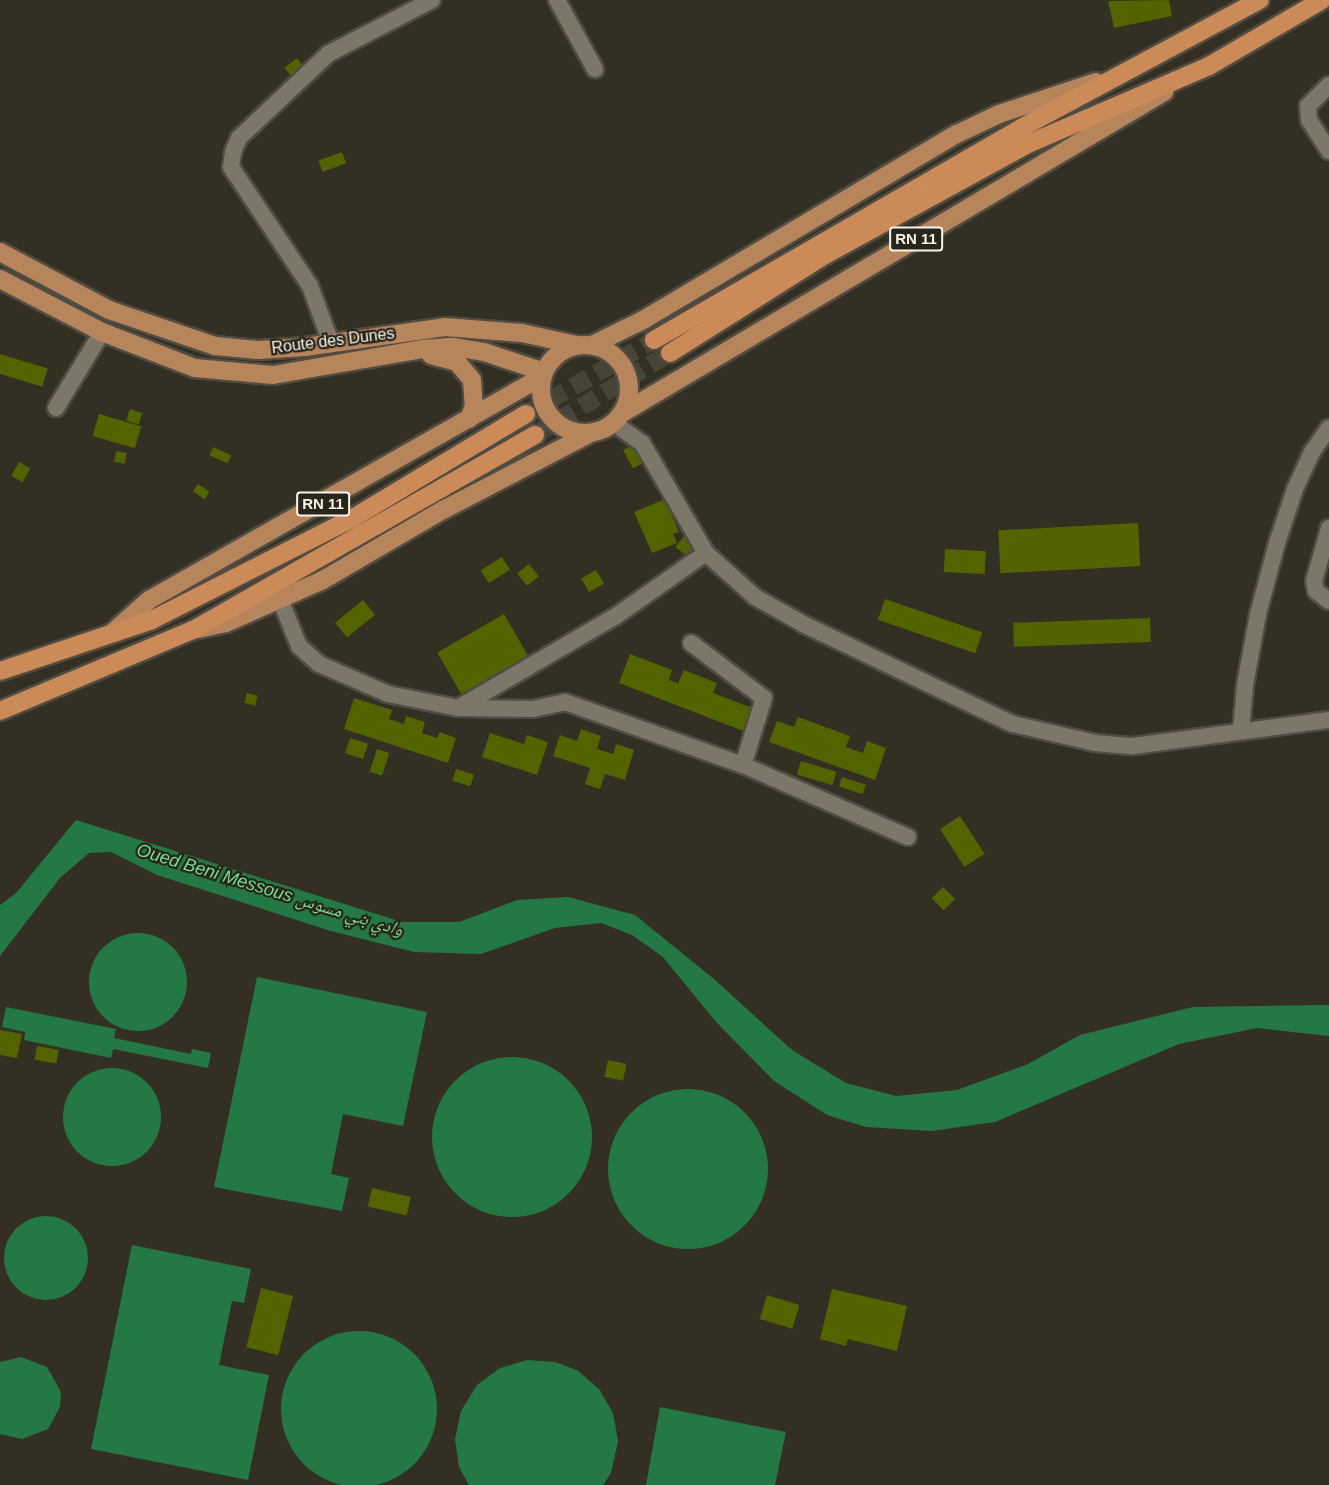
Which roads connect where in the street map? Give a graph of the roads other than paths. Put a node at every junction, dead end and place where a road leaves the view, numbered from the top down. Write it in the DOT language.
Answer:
graph roads {
  1 [pos="432,0"];
  2 [pos="556,0"];
  3 [pos="1260,0"];
  4 [pos="1322,0"];
  5 [pos="1209,66"];
  6 [pos="595,69"];
  7 [pos="1130,72"];
  8 [pos="1329,85"];
  9 [pos="1329,151"];
  10 [pos="0,252"];
  11 [pos="0,279"];
  12 [pos="102,332"];
  13 [pos="654,340"];
  14 [pos="331,343"];
  15 [pos="584,345"];
  16 [pos="409,352"];
  17 [pos="670,353"];
  18 [pos="543,375"];
  19 [pos="56,408"];
  20 [pos="526,414"];
  21 [pos="619,418"];
  22 [pos="469,419"];
  23 [pos="1329,428"];
  24 [pos="591,433"];
  25 [pos="535,435"];
  26 [pos="1329,528"];
  27 [pos="706,553"];
  28 [pos="280,599"];
  29 [pos="1329,601"];
  30 [pos="193,630"];
  31 [pos="108,636"];
  32 [pos="691,643"];
  33 [pos="0,671"];
  34 [pos="458,708"];
  35 [pos="0,711"];
  36 [pos="1329,720"];
  37 [pos="1241,731"];
  38 [pos="743,765"];
  39 [pos="908,837"];
  1 -- 14 [label="street"];
  2 -- 6 [label="street"];
  3 -- 7 [label="highway, RN 11"];
  4 -- 5 [label="highway, RN 11"];
  5 -- 17 [label="highway, RN 11"];
  5 -- 21 [label="main road, RN 11"];
  7 -- 13 [label="highway, RN 11"];
  7 -- 15 [label="main road, RN 11"];
  8 -- 9 [label="street"];
  10 -- 14 [label="main road, Route des Dunes"];
  11 -- 12 [label="main road, Route des Dunes"];
  12 -- 16 [label="main road, Route des Dunes"];
  12 -- 19 [label="street"];
  14 -- 15 [label="main road, Route des Dunes"];
  15 -- 18 [label="main road"];
  15 -- 21 [label="main road"];
  16 -- 18 [label="main road, Route des Dunes"];
  16 -- 22 [label="main road"];
  18 -- 22 [label="main road, RN 11"];
  18 -- 24 [label="main road"];
  20 -- 31 [label="highway, RN 11"];
  21 -- 24 [label="main road"];
  21 -- 27 [label="street"];
  22 -- 31 [label="main road, RN 11"];
  23 -- 37 [label="street"];
  24 -- 28 [label="main road, RN 11"];
  25 -- 30 [label="highway, RN 11"];
  26 -- 29 [label="street"];
  27 -- 34 [label="street"];
  27 -- 37 [label="street"];
  28 -- 30 [label="main road, RN 11"];
  28 -- 34 [label="street"];
  30 -- 35 [label="highway, RN 11"];
  31 -- 33 [label="highway, RN 11"];
  32 -- 38 [label="street"];
  34 -- 38 [label="street"];
  36 -- 37 [label="street"];
  38 -- 39 [label="street"];
}
